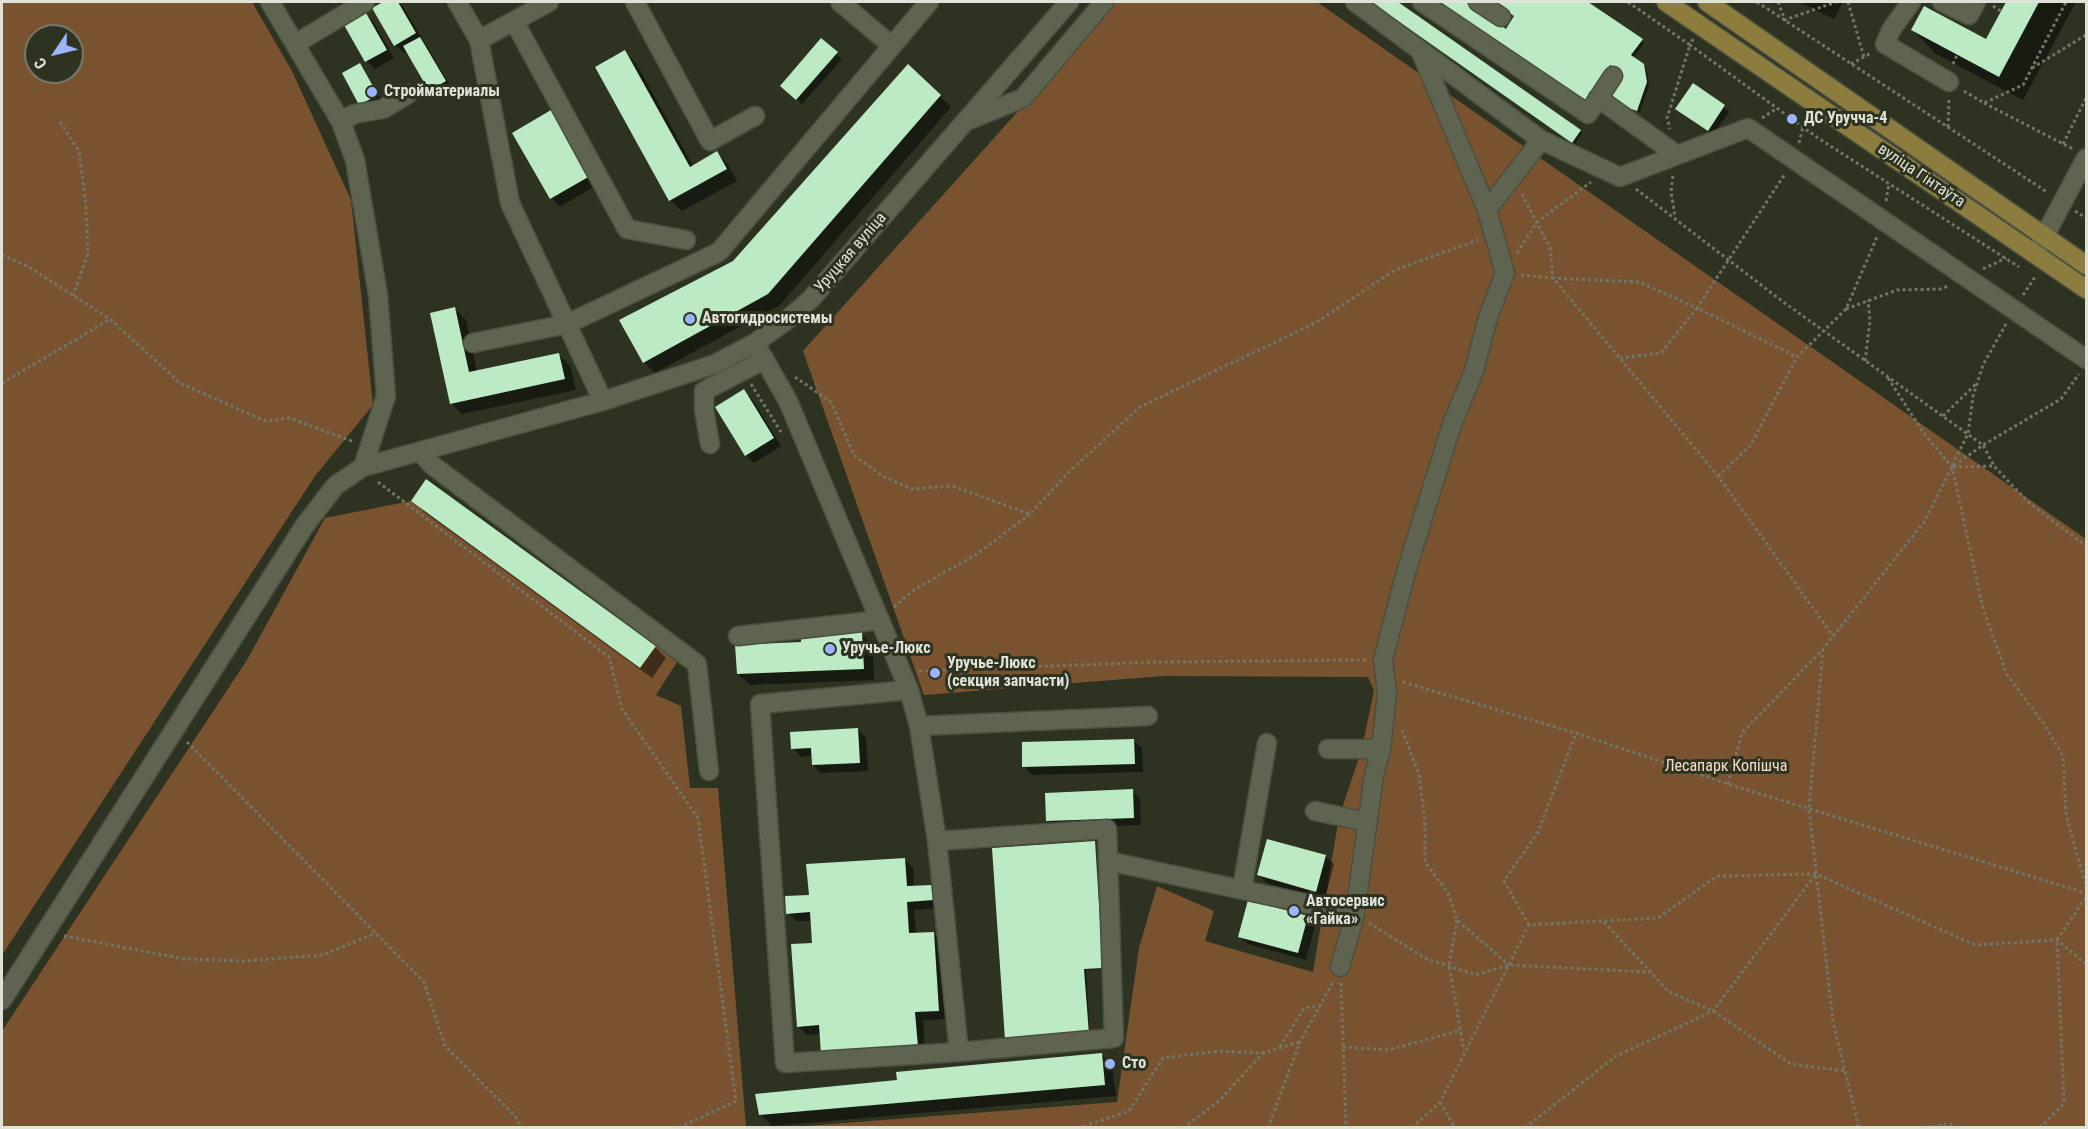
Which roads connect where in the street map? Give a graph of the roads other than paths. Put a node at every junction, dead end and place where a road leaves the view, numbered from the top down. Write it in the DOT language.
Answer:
graph roads {
  1 [pos="270,2"];
  2 [pos="365,2"];
  3 [pos="457,2"];
  4 [pos="549,2"];
  5 [pos="635,2"];
  6 [pos="840,2"];
  7 [pos="929,2"];
  8 [pos="1069,2"];
  9 [pos="1104,2"];
  10 [pos="1355,2"];
  11 [pos="1422,2"];
  12 [pos="1478,2"];
  13 [pos="1666,2"];
  14 [pos="1707,2"];
  15 [pos="1911,2"];
  16 [pos="1942,2"];
  17 [pos="1976,2"];
  18 [pos="861,8"];
  19 [pos="1501,17"];
  20 [pos="514,21"];
  21 [pos="479,40"];
  22 [pos="295,44"];
  23 [pos="892,45"];
  24 [pos="1420,50"];
  25 [pos="1613,76"];
  26 [pos="1949,82"];
  27 [pos="408,94"];
  28 [pos="1598,98"];
  29 [pos="755,116"];
  30 [pos="341,122"];
  31 [pos="965,122"];
  32 [pos="1541,140"];
  33 [pos="1677,155"];
  34 [pos="2083,155"];
  35 [pos="1487,210"];
  36 [pos="2045,236"];
  37 [pos="686,240"];
  38 [pos="2036,254"];
  39 [pos="2086,265"];
  40 [pos="2086,290"];
  41 [pos="567,324"];
  42 [pos="473,343"];
  43 [pos="755,343"];
  44 [pos="764,360"];
  45 [pos="2083,365"];
  46 [pos="603,401"];
  47 [pos="710,444"];
  48 [pos="420,452"];
  49 [pos="363,467"];
  50 [pos="880,620"];
  51 [pos="738,636"];
  52 [pos="909,690"];
  53 [pos="1148,716"];
  54 [pos="919,726"];
  55 [pos="1267,743"];
  56 [pos="1328,748"];
  57 [pos="1381,749"];
  58 [pos="709,771"];
  59 [pos="1316,811"];
  60 [pos="1367,822"];
  61 [pos="937,841"];
  62 [pos="1108,861"];
  63 [pos="1242,889"];
  64 [pos="1354,914"];
  65 [pos="1340,968"];
  66 [pos="19,973"];
  67 [pos="2,995"];
  68 [pos="2,1000"];
  69 [pos="959,1052"];
  1 -- 22 [label="street"];
  2 -- 22 [label="street"];
  3 -- 21 [label="street"];
  4 -- 20 [label="street"];
  5 -- 29 [label="street"];
  6 -- 18 [label="street"];
  7 -- 23 [label="street"];
  8 -- 31 [label="street, Уруцкая вуліца"];
  9 -- 31 [label="street"];
  10 -- 24 [label="street"];
  11 -- 28 [label="street"];
  12 -- 19 [label="street"];
  13 -- 38 [label="main road, вуліца Гінтаўта"];
  14 -- 36 [label="main road, вуліца Гінтаўта"];
  15 -- 26 [label="street"];
  16 -- 17 [label="street"];
  18 -- 23 [label="street"];
  20 -- 21 [label="street"];
  20 -- 37 [label="street"];
  21 -- 41 [label="street"];
  22 -- 30 [label="street"];
  23 -- 41 [label="street"];
  24 -- 32 [label="street"];
  24 -- 35 [label="street"];
  25 -- 28 [label="street"];
  27 -- 30 [label="street"];
  28 -- 33 [label="street"];
  30 -- 49 [label="street"];
  31 -- 43 [label="street, Уруцкая вуліца"];
  32 -- 33 [label="street"];
  32 -- 35 [label="street"];
  33 -- 45 [label="street"];
  34 -- 36 [label="street"];
  35 -- 57 [label="street"];
  36 -- 38 [label="street"];
  36 -- 39 [label="main road, вуліца Гінтаўта"];
  38 -- 40 [label="main road, вуліца Гінтаўта"];
  41 -- 42 [label="street"];
  41 -- 46 [label="street"];
  43 -- 44 [label="street"];
  43 -- 46 [label="street, Уруцкая вуліца"];
  44 -- 47 [label="street"];
  44 -- 50 [label="street"];
  46 -- 48 [label="street, Уруцкая вуліца"];
  48 -- 49 [label="street, Уруцкая вуліца"];
  48 -- 58 [label="street"];
  49 -- 66 [label="street"];
  50 -- 51 [label="street"];
  50 -- 52 [label="street"];
  52 -- 54 [label="street"];
  52 -- 69 [label="street"];
  53 -- 54 [label="street"];
  54 -- 61 [label="street"];
  55 -- 63 [label="street"];
  56 -- 57 [label="street"];
  57 -- 60 [label="street"];
  59 -- 60 [label="street"];
  60 -- 64 [label="street"];
  61 -- 62 [label="street"];
  61 -- 69 [label="street"];
  62 -- 63 [label="street"];
  62 -- 69 [label="street"];
  63 -- 64 [label="street"];
  64 -- 65 [label="street"];
  66 -- 67 [label="street"];
  66 -- 68 [label="street"];
}
